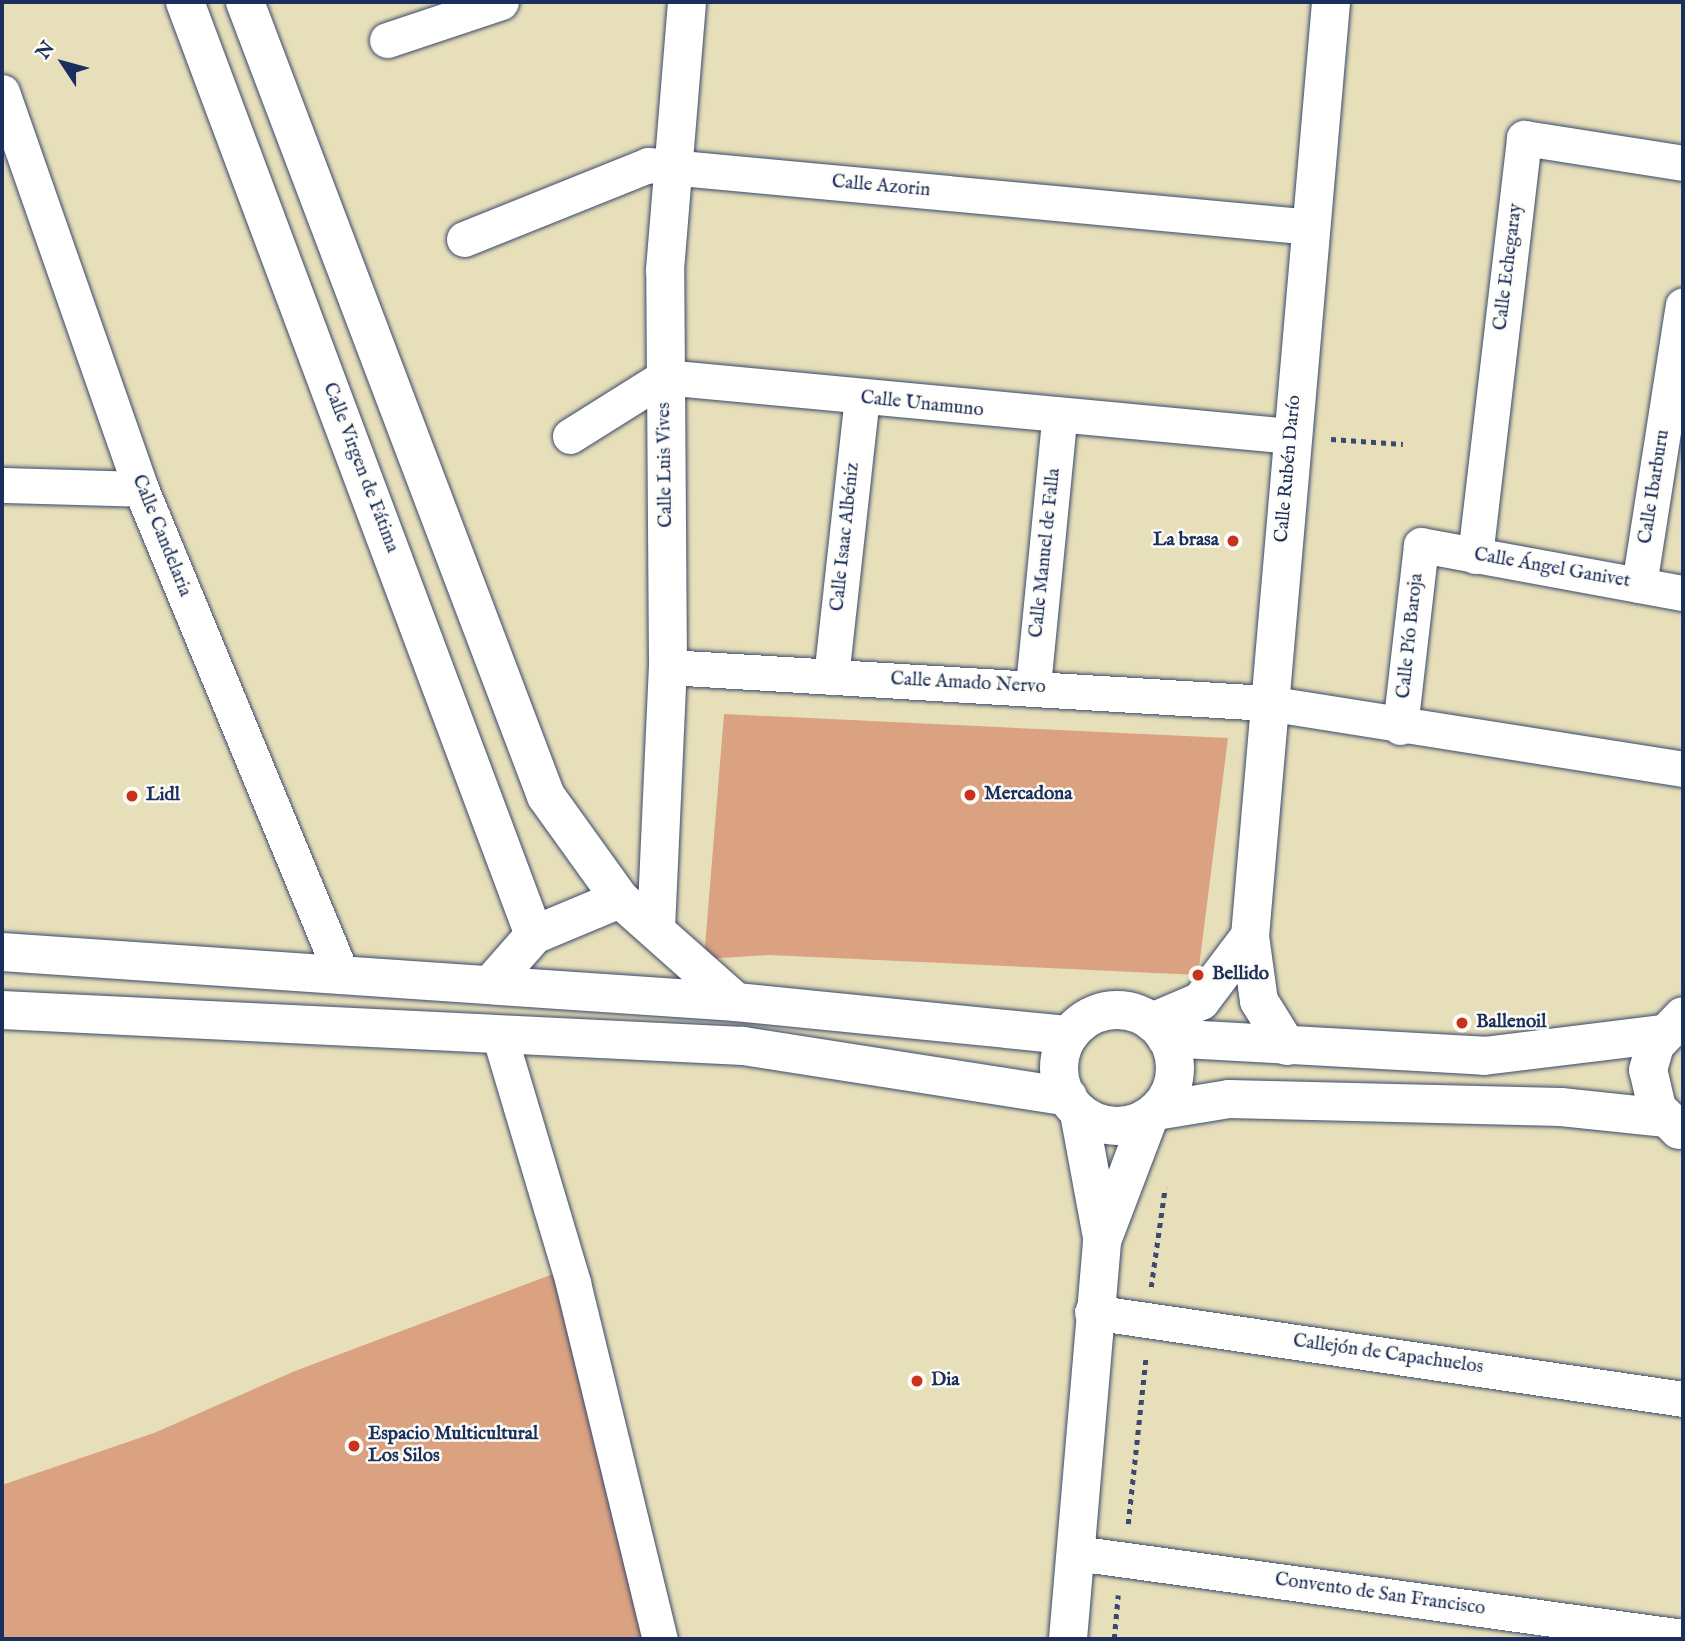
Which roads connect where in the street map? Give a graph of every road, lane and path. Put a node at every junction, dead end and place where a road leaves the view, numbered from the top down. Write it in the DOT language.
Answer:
graph roads {
  1 [pos="185,2"];
  2 [pos="245,2"];
  3 [pos="501,2"];
  4 [pos="687,2"];
  5 [pos="1331,2"];
  6 [pos="430,12"];
  7 [pos="387,40"];
  8 [pos="2,92"];
  9 [pos="1683,163"];
  10 [pos="673,167"];
  11 [pos="1312,227"];
  12 [pos="464,239"];
  13 [pos="1683,306"];
  14 [pos="664,377"];
  15 [pos="862,398"];
  16 [pos="1675,412"];
  17 [pos="1059,419"];
  18 [pos="570,436"];
  19 [pos="1292,436"];
  20 [pos="1403,444"];
  21 [pos="2,485"];
  22 [pos="141,489"];
  23 [pos="1421,545"];
  24 [pos="1475,555"];
  25 [pos="1639,585"];
  26 [pos="1683,593"];
  27 [pos="668,667"];
  28 [pos="831,677"];
  29 [pos="1032,686"];
  30 [pos="1267,703"];
  31 [pos="1400,727"];
  32 [pos="1683,769"];
  33 [pos="620,899"];
  34 [pos="656,929"];
  35 [pos="534,935"];
  36 [pos="1250,936"];
  37 [pos="2,952"];
  38 [pos="341,973"];
  39 [pos="491,984"];
  40 [pos="736,1002"];
  41 [pos="2,1010"];
  42 [pos="1672,1025"];
  43 [pos="1159,1030"];
  44 [pos="499,1034"];
  45 [pos="1069,1035"];
  46 [pos="1286,1046"];
  47 [pos="1073,1105"];
  48 [pos="1153,1114"];
  49 [pos="1674,1125"];
  50 [pos="1166,1183"];
  51 [pos="1102,1241"];
  52 [pos="1092,1312"];
  53 [pos="1149,1320"];
  54 [pos="1683,1399"];
  55 [pos="1076,1553"];
  56 [pos="1123,1559"];
  57 [pos="1683,1637"];
  58 [pos="660,1639"];
  59 [pos="1068,1639"];
  60 [pos="1114,1639"];
  1 -- 35 [label="street, Calle Virgen de Fátima"];
  2 -- 33 [label="street"];
  3 -- 6 [label="street"];
  4 -- 10 [label="street, Calle Luis Vives"];
  5 -- 11 [label="street, Calle Rubén Darío"];
  6 -- 7 [label="street"];
  8 -- 22 [label="street, Calle Candelaria"];
  9 -- 24 [label="street, Calle Echegaray"];
  10 -- 11 [label="street, Calle Azorin"];
  10 -- 12 [label="street, Calle Azorin"];
  10 -- 14 [label="street, Calle Luis Vives"];
  11 -- 19 [label="street, Calle Rubén Darío"];
  13 -- 16 [label="street, Calle Ibarburu"];
  14 -- 15 [label="street, Calle Unamuno"];
  14 -- 18 [label="street"];
  14 -- 27 [label="street, Calle Luis Vives"];
  15 -- 17 [label="street, Calle Unamuno"];
  15 -- 28 [label="street, Calle Isaac Albéniz"];
  16 -- 25 [label="street, Calle Ibarburu"];
  17 -- 19 [label="street, Calle Unamuno"];
  17 -- 29 [label="street, Calle Manuel de Falla"];
  19 -- 20 [label="path"];
  19 -- 30 [label="street, Calle Rubén Darío"];
  21 -- 22 [label="street"];
  22 -- 38 [label="street, Calle Candelaria"];
  23 -- 24 [label="street, Calle Ángel Ganivet"];
  23 -- 31 [label="street, Calle Pío Baroja"];
  24 -- 25 [label="street, Calle Ángel Ganivet"];
  25 -- 26 [label="street, Calle Ángel Ganivet"];
  27 -- 28 [label="street, Calle Amado Nervo"];
  27 -- 34 [label="street, Calle Luis Vives"];
  28 -- 29 [label="street, Calle Amado Nervo"];
  29 -- 30 [label="street, Calle Amado Nervo"];
  30 -- 31 [label="street, Calle Amado Nervo"];
  30 -- 36 [label="street, Calle Rubén Darío"];
  31 -- 32 [label="street, Calle Amado Nervo"];
  33 -- 34 [label="street"];
  33 -- 35 [label="street"];
  34 -- 40 [label="street"];
  35 -- 39 [label="street"];
  36 -- 43 [label="street"];
  36 -- 46 [label="street, Calle Rubén Darío"];
  37 -- 38 [label="street"];
  38 -- 39 [label="street"];
  39 -- 40 [label="street"];
  40 -- 45 [label="street"];
  41 -- 44 [label="street"];
  42 -- 46 [label="street"];
  42 -- 49 [label="street"];
  43 -- 45 [label="street"];
  43 -- 46 [label="street"];
  43 -- 48 [label="street"];
  44 -- 47 [label="street"];
  44 -- 58 [label="street"];
  45 -- 47 [label="street"];
  47 -- 48 [label="street"];
  47 -- 51 [label="street"];
  48 -- 49 [label="street"];
  48 -- 51 [label="street"];
  50 -- 53 [label="path"];
  51 -- 52 [label="street"];
  52 -- 53 [label="street, Callejón de Capachuelos"];
  52 -- 55 [label="street"];
  53 -- 54 [label="street, Callejón de Capachuelos"];
  53 -- 56 [label="path"];
  55 -- 56 [label="street, Convento de San Francisco"];
  55 -- 59 [label="street"];
  56 -- 57 [label="street, Convento de San Francisco"];
  56 -- 60 [label="path"];
}
